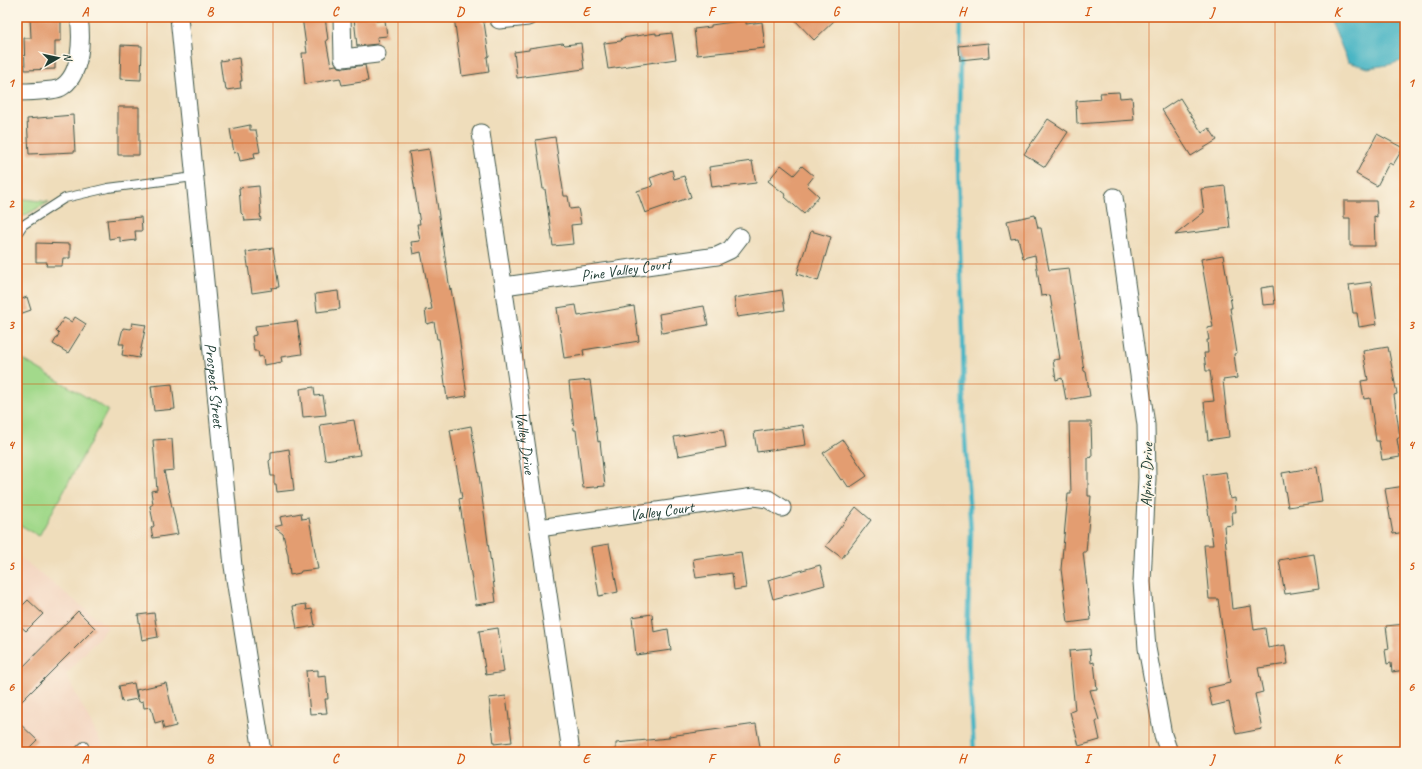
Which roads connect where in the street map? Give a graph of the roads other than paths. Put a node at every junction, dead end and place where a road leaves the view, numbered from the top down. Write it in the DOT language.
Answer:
graph roads {
  1 [pos="79,17"];
  2 [pos="178,17"];
  3 [pos="342,17"];
  4 [pos="528,17"];
  5 [pos="499,20"];
  6 [pos="377,54"];
  7 [pos="17,92"];
  8 [pos="481,133"];
  9 [pos="194,177"];
  10 [pos="1114,197"];
  11 [pos="17,234"];
  12 [pos="740,237"];
  13 [pos="504,286"];
  14 [pos="782,508"];
  15 [pos="539,528"];
  16 [pos="84,746"];
  17 [pos="78,752"];
  18 [pos="262,752"];
  19 [pos="571,752"];
  20 [pos="1169,752"];
  1 -- 7 [label="street"];
  2 -- 9 [label="street, Prospect Street"];
  3 -- 6 [label="street"];
  4 -- 5 [label="street"];
  8 -- 13 [label="street, Valley Drive"];
  9 -- 11 [label="lane"];
  9 -- 18 [label="street, Prospect Street"];
  10 -- 20 [label="street, Alpine Drive"];
  12 -- 13 [label="street, Pine Valley Court"];
  13 -- 15 [label="street, Valley Drive"];
  14 -- 15 [label="street, Valley Court"];
  15 -- 19 [label="street, Valley Drive"];
  16 -- 17 [label="lane"];
}
